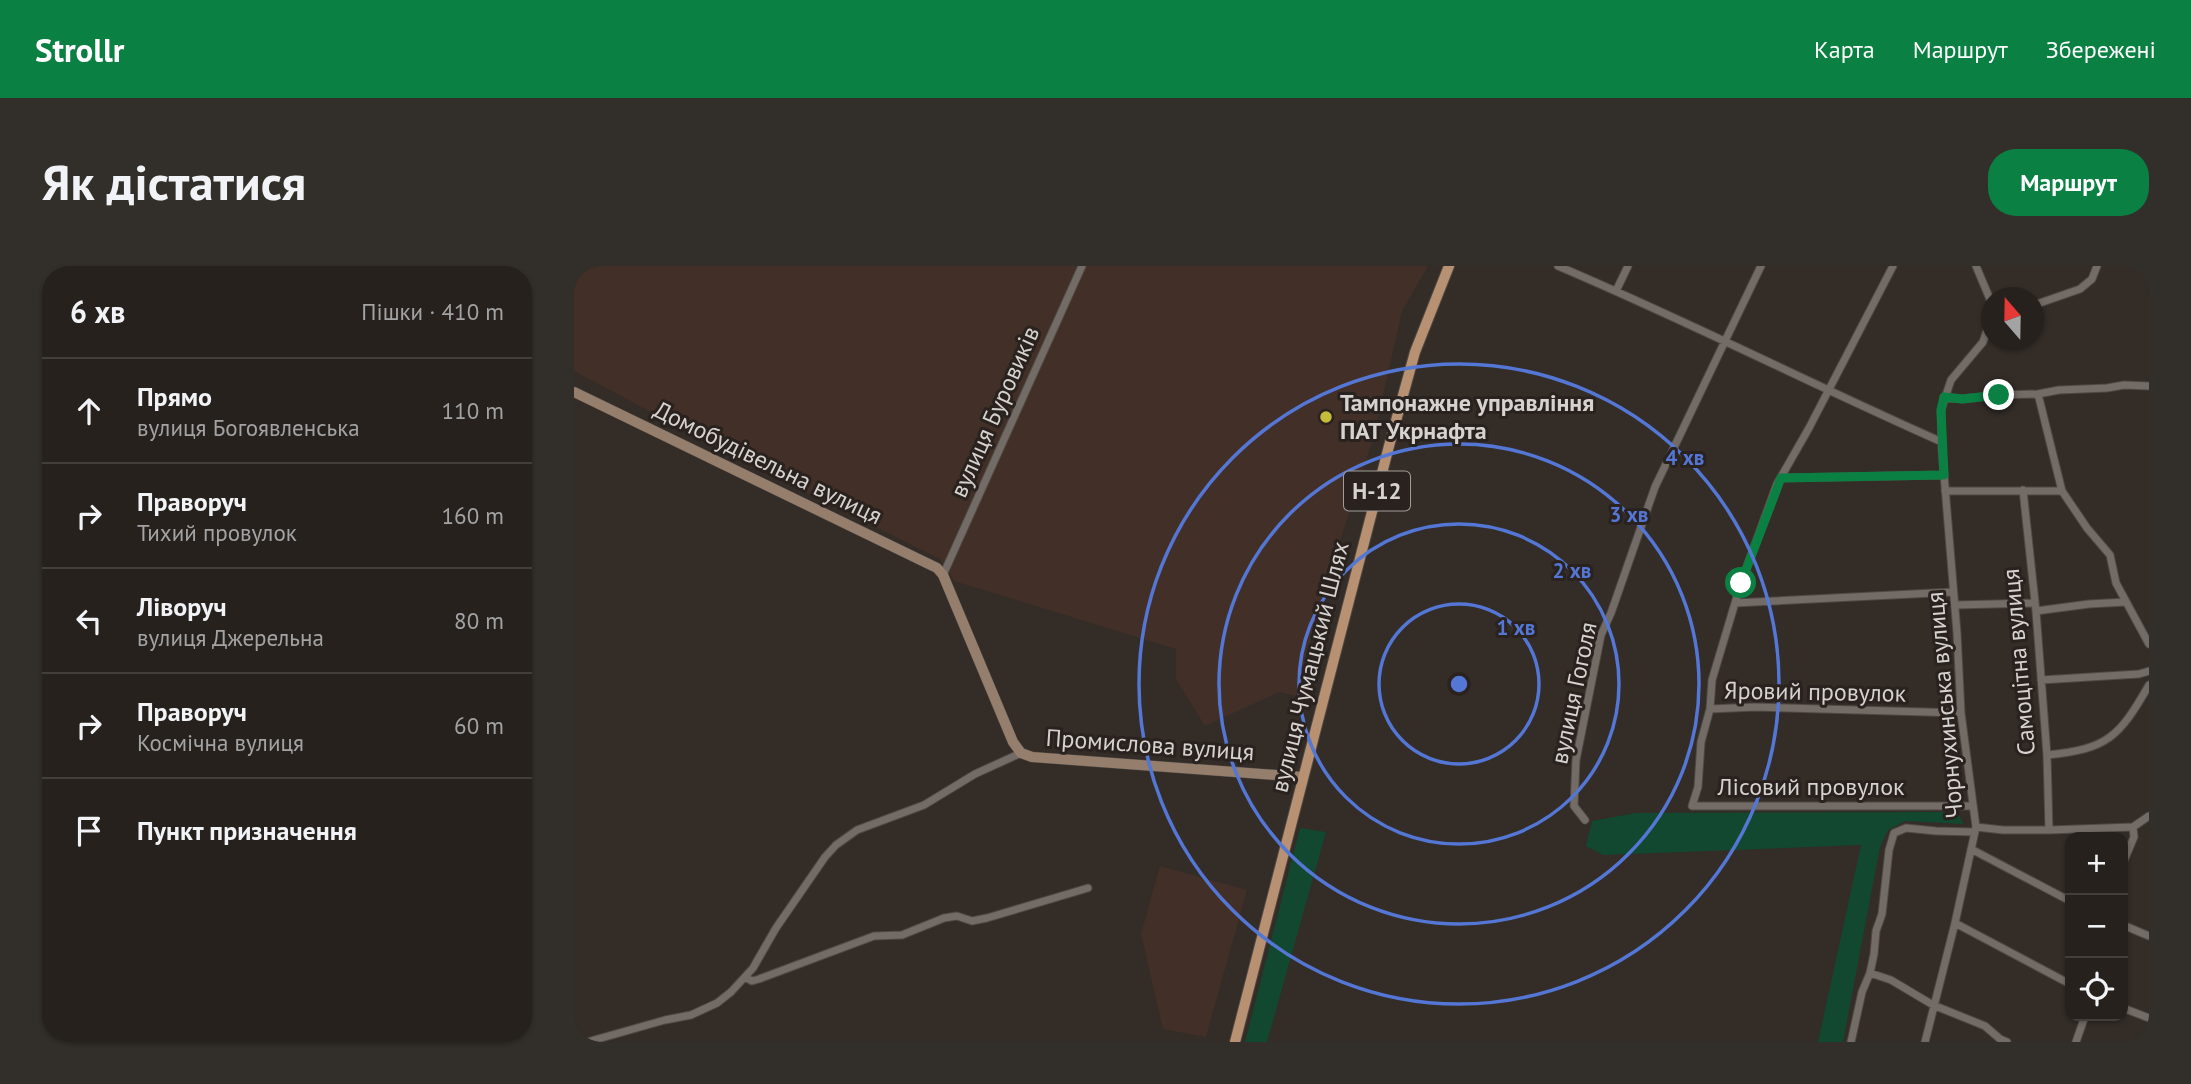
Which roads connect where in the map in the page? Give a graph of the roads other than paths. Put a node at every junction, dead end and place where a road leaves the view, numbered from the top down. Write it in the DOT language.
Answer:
graph roads {
  1 [pos="1082,266"];
  2 [pos="1449,266"];
  3 [pos="1558,266"];
  4 [pos="1629,266"];
  5 [pos="1761,266"];
  6 [pos="1893,266"];
  7 [pos="1976,266"];
  8 [pos="2097,266"];
  9 [pos="1985,287"];
  10 [pos="1616,291"];
  11 [pos="2044,302"];
  12 [pos="1725,342"];
  13 [pos="1981,344"];
  14 [pos="2149,386"];
  15 [pos="1827,391"];
  16 [pos="574,392"];
  17 [pos="2038,394"];
  18 [pos="1944,397"];
  19 [pos="1942,442"];
  20 [pos="1944,475"];
  21 [pos="1781,478"];
  22 [pos="2023,490"];
  23 [pos="1945,491"];
  24 [pos="2063,491"];
  25 [pos="943,575"];
  26 [pos="1953,592"];
  27 [pos="2126,602"];
  28 [pos="1735,603"];
  29 [pos="1955,605"];
  30 [pos="2035,607"];
  31 [pos="2149,644"];
  32 [pos="2149,671"];
  33 [pos="2041,680"];
  34 [pos="2149,685"];
  35 [pos="1710,709"];
  36 [pos="1961,713"];
  37 [pos="1021,753"];
  38 [pos="2047,755"];
  39 [pos="1303,777"];
  40 [pos="1973,806"];
  41 [pos="2149,817"];
  42 [pos="1585,820"];
  43 [pos="2133,827"];
  44 [pos="1975,830"];
  45 [pos="2049,830"];
  46 [pos="1971,849"];
  47 [pos="2128,851"];
  48 [pos="1088,888"];
  49 [pos="2065,898"];
  50 [pos="1955,923"];
  51 [pos="2128,927"];
  52 [pos="2149,936"];
  53 [pos="1870,973"];
  54 [pos="745,977"];
  55 [pos="2065,981"];
  56 [pos="1933,1005"];
  57 [pos="2128,1010"];
  58 [pos="2149,1018"];
  59 [pos="2083,1021"];
  60 [pos="2002,1041"];
  61 [pos="587,1042"];
  62 [pos="1236,1042"];
  63 [pos="1851,1042"];
  64 [pos="1925,1042"];
  65 [pos="2076,1042"];
  1 -- 25 [label="street, вулиця Буровиків"];
  2 -- 39 [label="main road, вулиця Чумацький Шлях / Н-12"];
  3 -- 10 [label="street"];
  4 -- 10 [label="street"];
  5 -- 12 [label="street, вулиця Гоголя"];
  6 -- 15 [label="street"];
  7 -- 9 [label="street"];
  8 -- 11 [label="street"];
  10 -- 12 [label="street"];
  12 -- 15 [label="street"];
  12 -- 42 [label="street, вулиця Гоголя"];
  13 -- 18 [label="street"];
  14 -- 17 [label="street"];
  15 -- 19 [label="street"];
  15 -- 21 [label="street"];
  16 -- 25 [label="street, Домобудівельна вулиця"];
  17 -- 18 [label="street"];
  17 -- 24 [label="street"];
  18 -- 19 [label="street, Чорнухинська вулиця"];
  19 -- 20 [label="street, Чорнухинська вулиця"];
  20 -- 21 [label="street"];
  20 -- 23 [label="street, Чорнухинська вулиця"];
  21 -- 28 [label="street"];
  22 -- 23 [label="street"];
  22 -- 24 [label="street"];
  22 -- 30 [label="street, Самоцітна вулиця"];
  23 -- 26 [label="street, Чорнухинська вулиця"];
  24 -- 27 [label="street"];
  25 -- 37 [label="street, Промислова вулиця"];
  26 -- 28 [label="street"];
  26 -- 29 [label="street, Чорнухинська вулиця"];
  27 -- 30 [label="street"];
  27 -- 31 [label="street"];
  28 -- 35 [label="street"];
  29 -- 30 [label="street"];
  29 -- 36 [label="street, Чорнухинська вулиця"];
  30 -- 33 [label="street, Самоцітна вулиця"];
  32 -- 33 [label="street"];
  33 -- 38 [label="street, Самоцітна вулиця"];
  34 -- 38 [label="street"];
  35 -- 36 [label="street, Яровий провулок"];
  35 -- 40 [label="street, Лісовий провулок"];
  36 -- 40 [label="street, Чорнухинська вулиця"];
  37 -- 39 [label="street, Промислова вулиця"];
  37 -- 54 [label="street"];
  38 -- 45 [label="street, Самоцітна вулиця"];
  39 -- 62 [label="main road, вулиця Чумацький Шлях / Н-12"];
  40 -- 44 [label="street, Чорнухинська вулиця"];
  41 -- 43 [label="street"];
  43 -- 45 [label="street"];
  43 -- 47 [label="street"];
  44 -- 45 [label="street"];
  44 -- 46 [label="street, Чорнухинська вулиця"];
  44 -- 53 [label="street"];
  46 -- 49 [label="street"];
  46 -- 50 [label="street, Чорнухинська вулиця"];
  48 -- 54 [label="street"];
  50 -- 55 [label="street"];
  50 -- 56 [label="street, Чорнухинська вулиця"];
  51 -- 52 [label="street"];
  53 -- 56 [label="street"];
  53 -- 63 [label="street"];
  54 -- 61 [label="street"];
  56 -- 60 [label="street"];
  56 -- 64 [label="street, Чорнухинська вулиця"];
  57 -- 58 [label="street"];
  59 -- 65 [label="street"];
}
